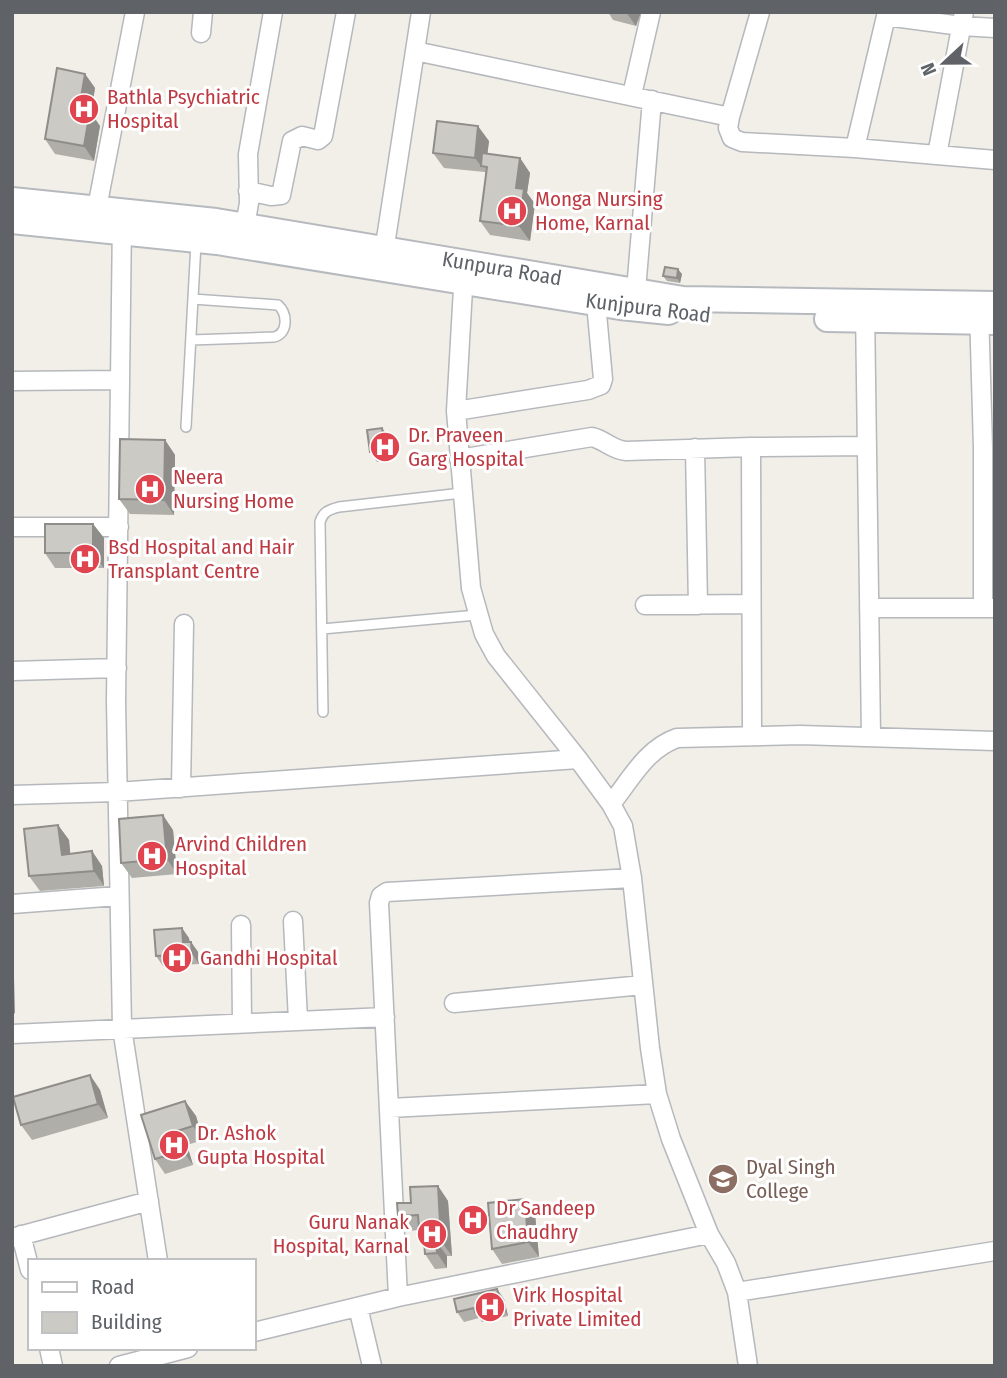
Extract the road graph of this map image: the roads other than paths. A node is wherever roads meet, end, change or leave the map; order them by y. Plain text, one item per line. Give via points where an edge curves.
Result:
1 (135, 12) edge
2 (203, 12) edge
3 (273, 12) edge
4 (346, 12) edge
5 (421, 12) edge
6 (651, 12) edge
7 (760, 12) edge
8 (887, 14) edge
9 (963, 19) edge
10 (995, 28) edge
11 (201, 33) dead end
12 (415, 51) junction
13 (632, 96) junction
14 (652, 100) junction
15 (730, 117) junction
16 (855, 148) junction
17 (937, 155) junction
18 (995, 160) edge
19 (248, 191) junction
20 (12, 200) edge
21 (95, 219) junction
22 (12, 221) edge
23 (122, 222) junction
24 (245, 226) junction
25 (197, 230) junction
26 (383, 259) junction
27 (464, 272) junction
28 (193, 299) junction
29 (635, 300) junction
30 (596, 303) junction
31 (865, 312) junction
32 (987, 313) edge
33 (191, 340) junction
34 (118, 380) junction
35 (12, 381) edge
36 (456, 411) junction
37 (186, 427) dead end
38 (867, 446) junction
39 (751, 447) junction
40 (695, 448) junction
41 (989, 448) edge
42 (459, 458) junction
43 (462, 492) junction
44 (12, 527) edge
45 (118, 527) junction
46 (989, 553) edge
47 (751, 604) junction
48 (698, 605) junction
49 (645, 606) dead end
50 (869, 608) junction
51 (989, 608) edge
52 (477, 615) junction
53 (184, 624) dead end
54 (322, 629) junction
55 (12, 654) edge
56 (117, 668) junction
57 (12, 671) edge
58 (323, 712) dead end
59 (752, 735) junction
60 (871, 736) junction
61 (995, 741) edge
62 (578, 759) junction
63 (181, 788) junction
64 (117, 792) junction
65 (12, 795) edge
66 (611, 804) junction
67 (632, 878) junction
68 (118, 896) junction
69 (12, 904) edge
70 (293, 921) dead end
71 (240, 925) dead end
72 (643, 985) junction
73 (454, 1003) dead end
74 (385, 1017) junction
75 (298, 1020) junction
76 (243, 1022) junction
77 (122, 1028) junction
78 (12, 1034) edge
79 (657, 1094) junction
80 (390, 1108) junction
81 (149, 1201) junction
82 (709, 1234) junction
83 (17, 1237) edge
84 (995, 1251) edge
85 (158, 1259) edge
86 (28, 1265) edge
87 (737, 1292) junction
88 (398, 1297) junction
89 (358, 1307) junction
90 (256, 1332) edge
91 (175, 1350) edge
92 (119, 1366) edge
93 (372, 1366) edge
94 (747, 1366) edge

1 - 21 street
2 - 11 street
3 - 19 street via 248,154
4 - 19 street via 323,136 292,141 281,195
5 - 12 street
6 - 13 street
7 - 15 street
8 - 9 street
8 - 16 street
9 - 10 street
9 - 17 street
12 - 13 street
12 - 26 street
13 - 14 street
14 - 15 street
14 - 29 street
15 - 16 street via 732,138 742,142
16 - 17 street
17 - 18 street
19 - 24 street
20 - 21 street
21 - 22 street, Kunjpura Road
21 - 23 street, Kunjpura Road
23 - 25 street, Kunjpura Road
23 - 34 street
24 - 25 street
24 - 26 street
25 - 26 street, Kunjpura Road
25 - 28 lane
26 - 27 street, Kunjpura Road
27 - 29 street, Kunpura Road
27 - 30 street, Kunjpura Road
27 - 36 street
28 - 33 lane
28 - 33 lane via 278,305 284,313 284,331 274,337
29 - 30 street, Kunjpura Road
29 - 31 street, Kunjpura Road via 716,317
30 - 36 street via 601,385
31 - 32 street, Kunjpura Road
31 - 38 street
32 - 41 street
33 - 37 lane
34 - 35 street
34 - 45 street
36 - 42 street
38 - 39 street
38 - 50 street
39 - 40 street
39 - 47 street
40 - 42 street via 618,450 592,437
40 - 48 street
41 - 46 street
42 - 43 street
43 - 52 street
43 - 54 lane via 339,507 322,515
44 - 45 street
45 - 56 street
46 - 51 street
47 - 48 street
47 - 59 street
48 - 49 street
50 - 51 street
50 - 60 street
52 - 54 lane
52 - 62 street via 496,656
53 - 63 street
54 - 58 lane
55 - 57 street
56 - 57 street
56 - 64 street
59 - 60 street
59 - 66 street via 677,738 662,743
60 - 61 street
62 - 63 street
62 - 66 street
63 - 64 street
64 - 65 street
64 - 68 street
66 - 67 street via 623,826
67 - 72 street
67 - 74 street via 387,892 379,903
68 - 69 street
68 - 77 street
70 - 75 street
71 - 76 street
72 - 73 street
72 - 79 street
74 - 75 street
74 - 80 street
75 - 76 street
76 - 77 street
77 - 78 street
77 - 81 street
79 - 80 street
79 - 82 street
80 - 88 street
81 - 83 street
81 - 85 street
82 - 87 street
82 - 88 street
83 - 86 street
84 - 87 street
87 - 94 street
88 - 89 street
89 - 90 street
89 - 93 street
91 - 92 street

